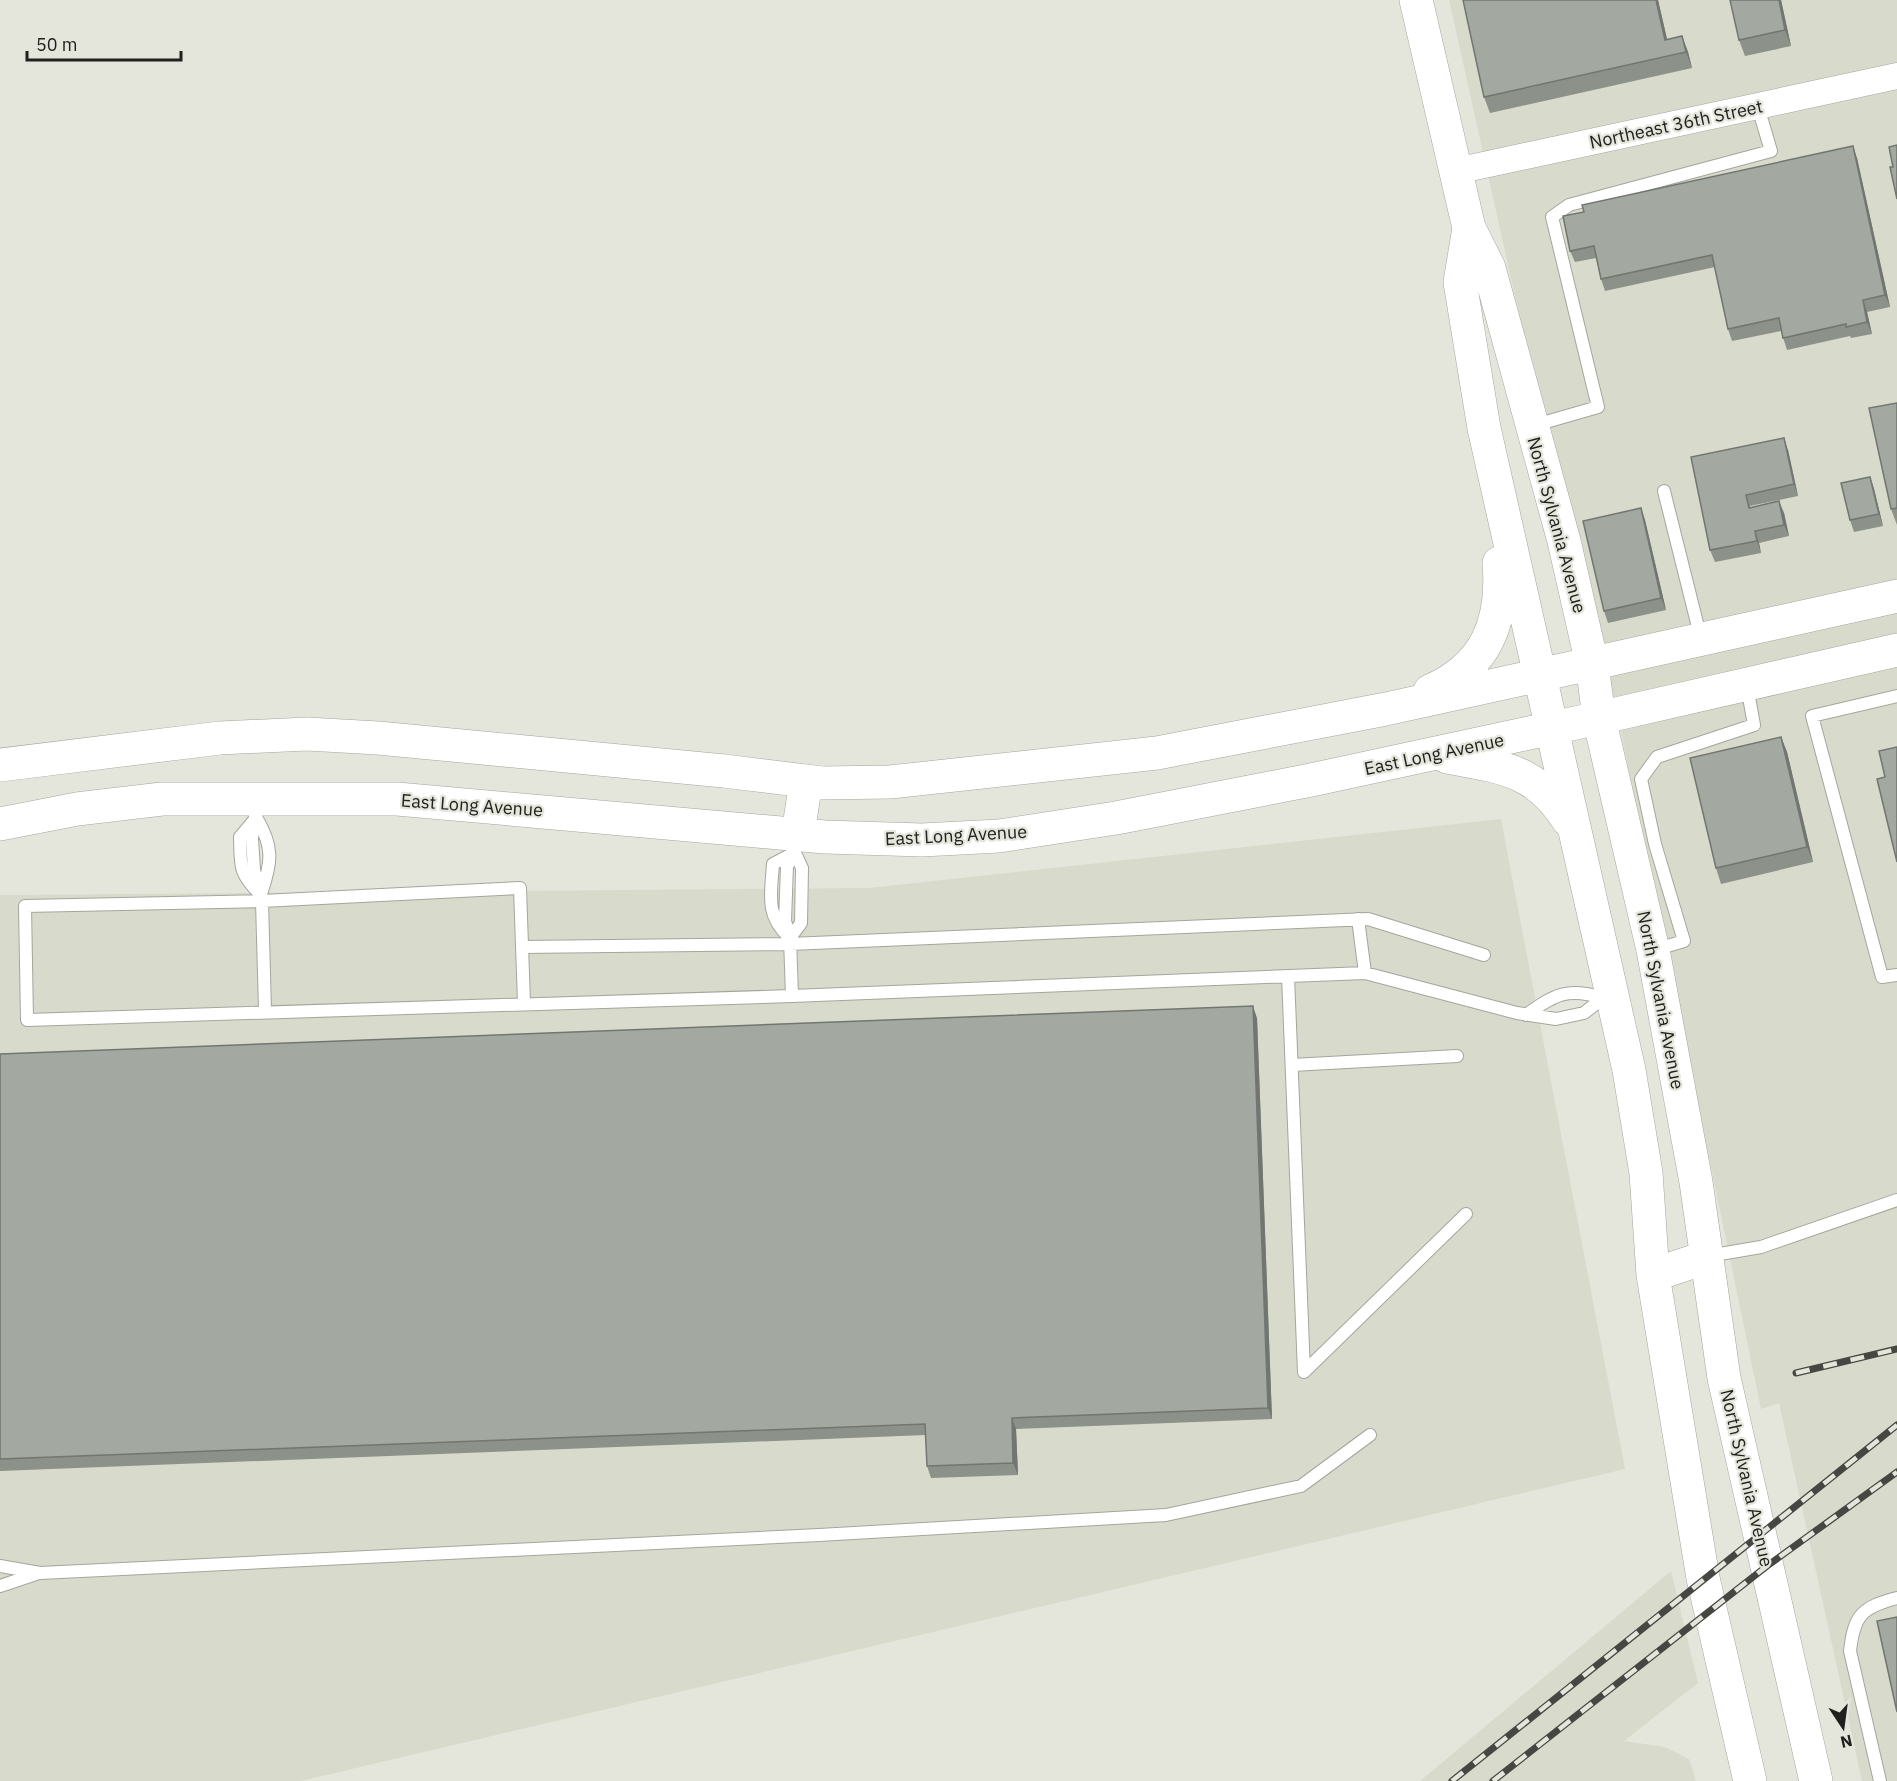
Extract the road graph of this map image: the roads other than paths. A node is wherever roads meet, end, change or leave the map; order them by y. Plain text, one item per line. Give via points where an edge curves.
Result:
1 (1416, 0) edge
2 (1897, 76) edge
3 (1758, 107) junction
4 (1456, 171) junction
5 (1469, 228) junction
6 (1530, 422) junction
7 (1486, 439) junction
8 (1664, 491) dead end
9 (1897, 596) edge
10 (1702, 640) junction
11 (1897, 650) edge
12 (1592, 664) junction
13 (1538, 676) junction
14 (1747, 684) junction
15 (1897, 696) edge
16 (1386, 709) junction
17 (1599, 718) junction
18 (1551, 729) junction
19 (1434, 754) junction
20 (0, 765) edge
21 (806, 781) junction
22 (257, 808) junction
23 (0, 824) edge
24 (1575, 831) junction
25 (796, 843) junction
26 (262, 898) junction
27 (1358, 919) junction
28 (790, 941) junction
29 (522, 947) junction
30 (1653, 950) junction
31 (1484, 955) dead end
32 (1365, 973) junction
33 (1897, 975) edge
34 (1288, 976) junction
35 (792, 996) junction
36 (1608, 997) junction
37 (524, 1003) junction
38 (265, 1010) junction
39 (1526, 1015) junction
40 (1457, 1056) dead end
41 (1292, 1065) junction
42 (1897, 1200) edge
43 (1466, 1214) dead end
44 (1707, 1257) junction
45 (1653, 1275) junction
46 (1370, 1435) dead end
47 (0, 1566) edge
48 (40, 1573) junction
49 (0, 1586) edge
50 (1897, 1598) edge
51 (1750, 1781) edge
52 (1816, 1781) edge
53 (1880, 1781) edge

1 - 4 main road, North Sylvania Avenue
2 - 3 street, Northeast 36th Street
3 - 4 street, Northeast 36th Street
3 - 6 lane via 1771,151 1569,205 1552,217 1598,407
4 - 5 main road, North Sylvania Avenue
5 - 6 main road, North Sylvania Avenue via 1489,268
5 - 7 main road, North Sylvania Avenue via 1460,282
6 - 7 main road
6 - 12 main road, North Sylvania Avenue via 1564,541
7 - 13 main road, North Sylvania Avenue
7 - 16 main road via 1502,594 1496,622 1484,648 1464,670 1440,686
8 - 10 lane
9 - 10 main road
10 - 12 main road
11 - 14 main road, East Long Avenue
12 - 13 main road
12 - 17 main road, North Sylvania Avenue
13 - 16 main road
13 - 18 main road, North Sylvania Avenue
14 - 17 main road, East Long Avenue
14 - 30 lane via 1754,725 1657,757 1641,779 1655,844 1684,941
15 - 33 lane via 1812,716 1882,977
16 - 21 main road via 1157,753 890,782
17 - 18 main road, East Long Avenue
17 - 30 main road, North Sylvania Avenue
18 - 19 main road, East Long Avenue
18 - 24 main road, North Sylvania Avenue
19 - 24 main road via 1524,775 1555,798
19 - 25 main road, East Long Avenue via 1127,816 999,836
20 - 21 main road via 220,738 308,734
21 - 25 main road
22 - 23 main road, East Long Avenue via 162,800 77,809
22 - 25 main road, East Long Avenue via 397,799
22 - 26 lane via 252,838 254,870
24 - 36 main road, North Sylvania Avenue
25 - 28 lane via 787,866 785,921
26 - 29 lane via 520,888
26 - 38 lane
26 - 38 lane via 25,906 27,1020
27 - 28 lane
27 - 31 lane
27 - 32 lane
28 - 29 lane
28 - 35 lane
29 - 37 lane
30 - 44 main road, North Sylvania Avenue
32 - 34 lane
32 - 39 lane
34 - 35 lane
34 - 41 lane
35 - 37 lane
36 - 39 lane via 1584,1013 1556,1019
36 - 39 lane via 1581,990 1550,998
36 - 45 main road, North Sylvania Avenue via 1629,1070 1646,1173
37 - 38 lane
40 - 41 lane
41 - 43 lane via 1304,1372
42 - 44 lane via 1761,1247
44 - 45 main road
44 - 52 main road, North Sylvania Avenue via 1724,1378
45 - 51 main road, North Sylvania Avenue via 1703,1578
46 - 48 lane via 1301,1486 1166,1515
47 - 48 lane
48 - 49 lane
50 - 53 lane via 1875,1603 1861,1613 1850,1651

